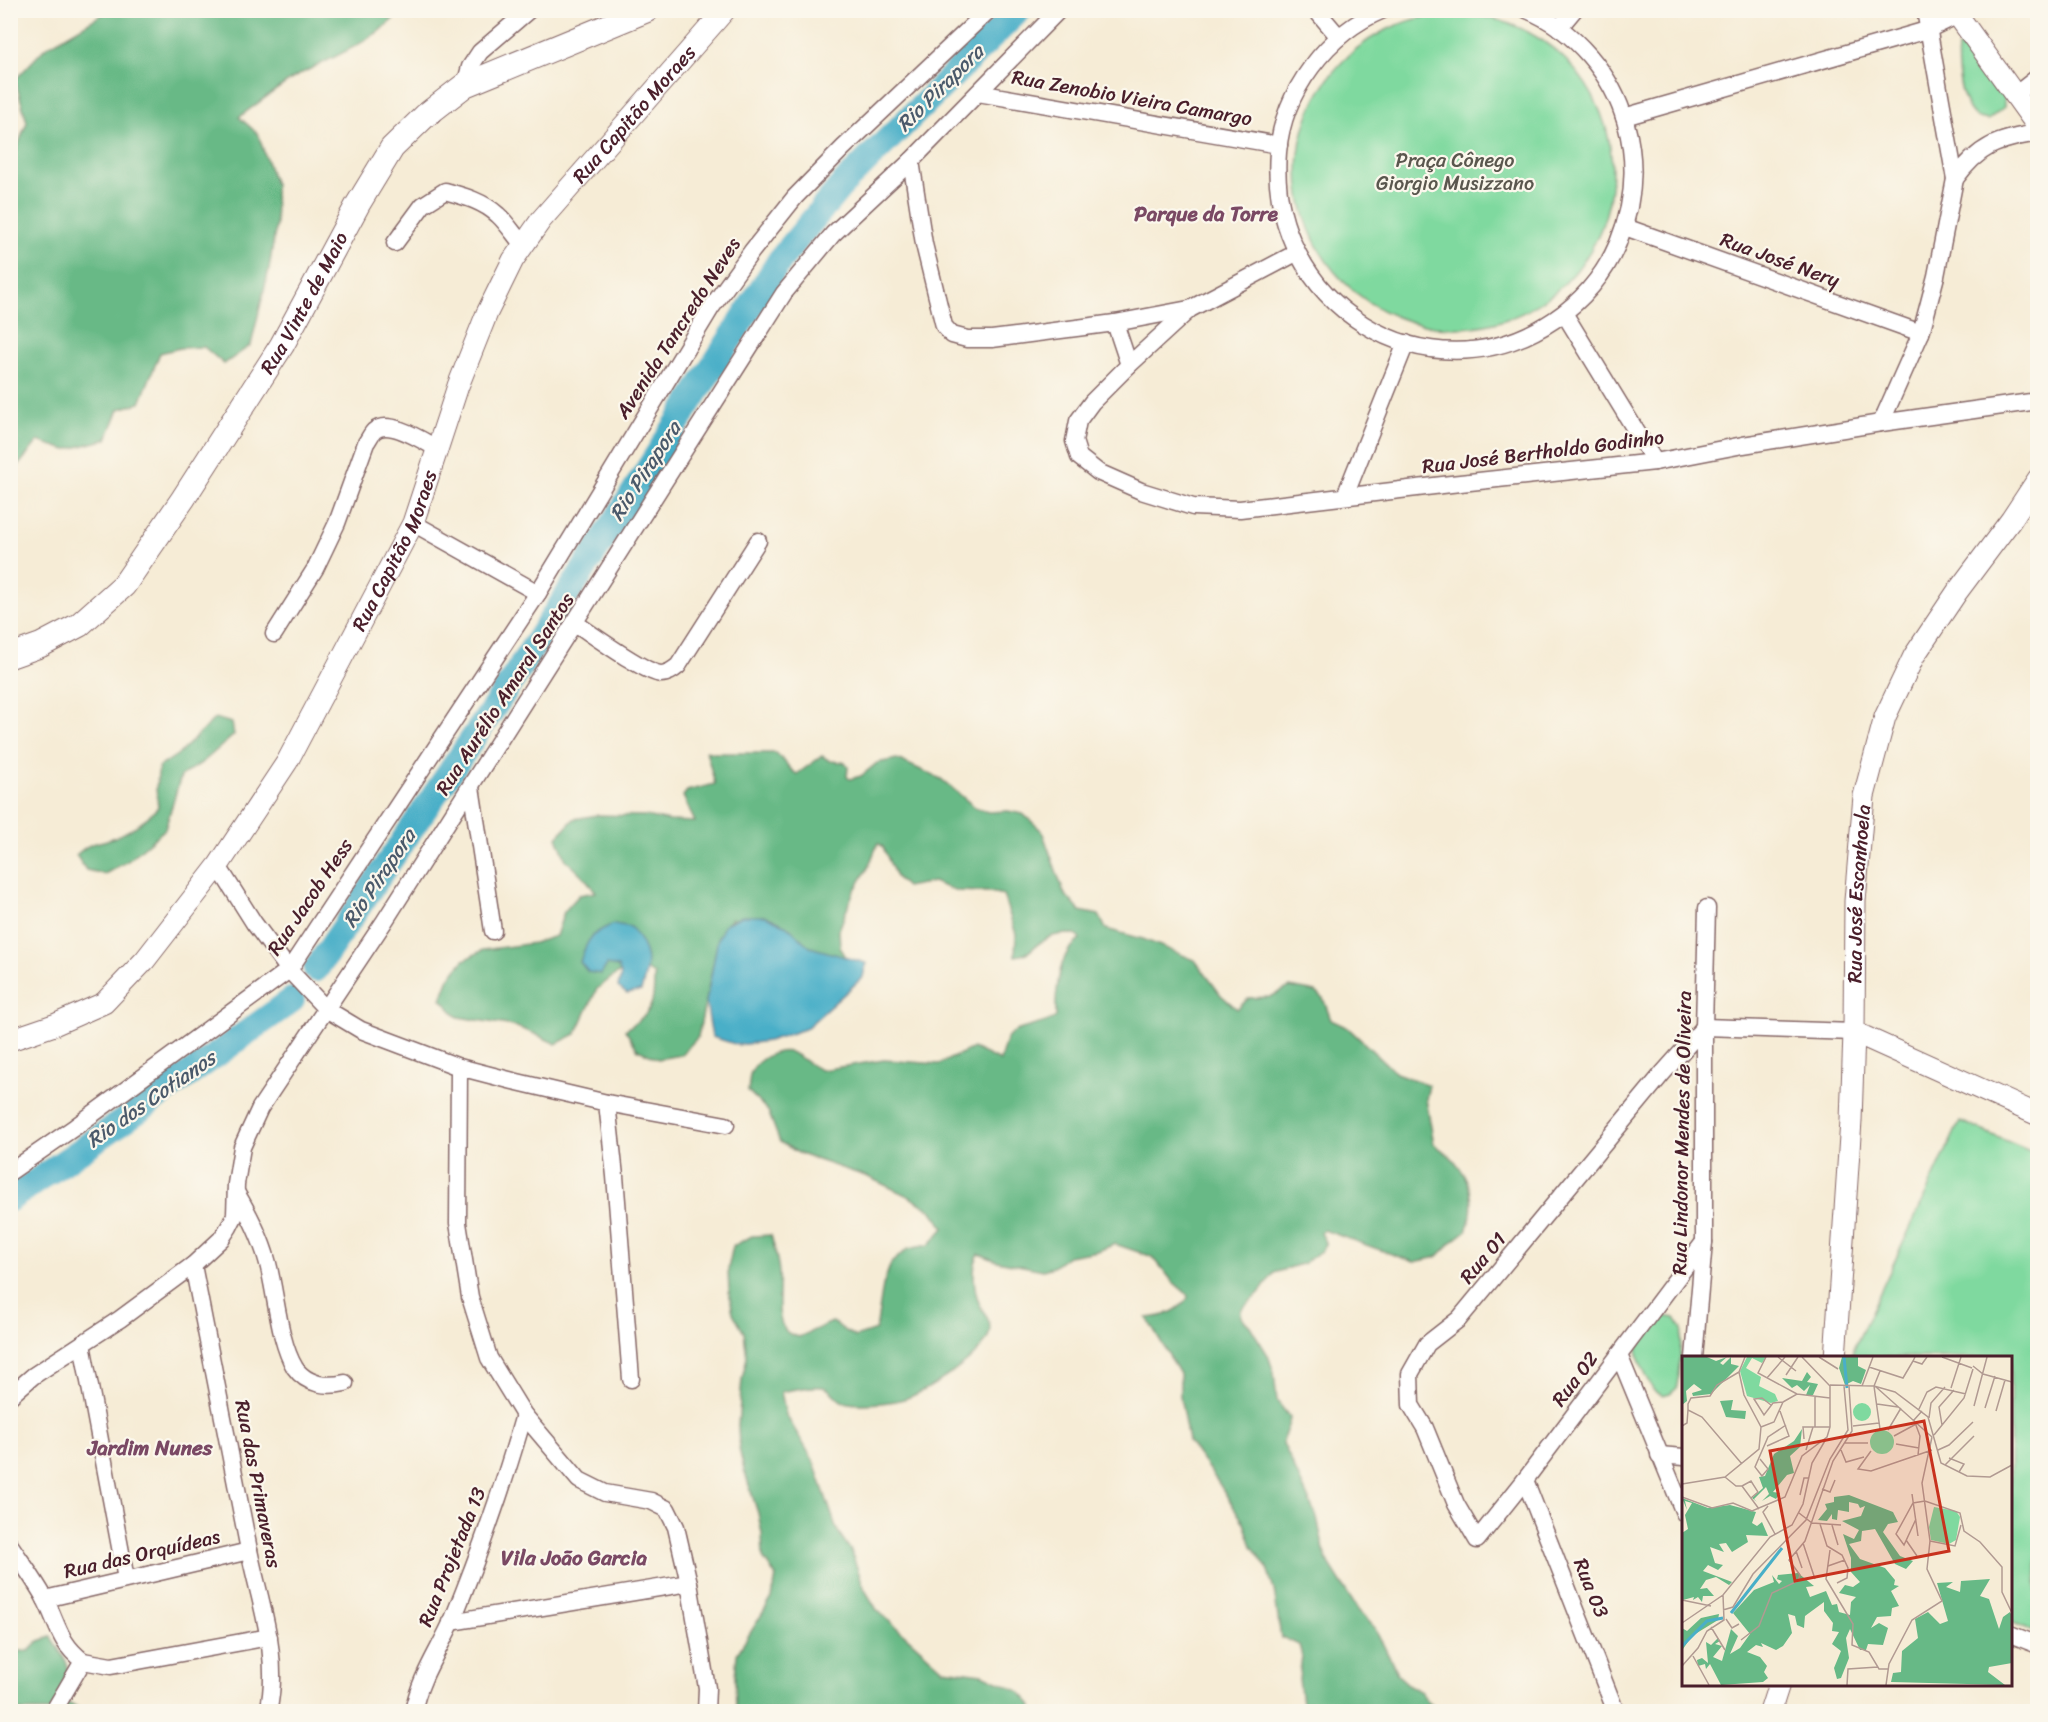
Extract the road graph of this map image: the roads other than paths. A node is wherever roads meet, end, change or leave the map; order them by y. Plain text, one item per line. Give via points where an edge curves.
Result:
1 (529, 10) edge
2 (646, 10) edge
3 (725, 10) edge
4 (989, 10) edge
5 (1059, 10) edge
6 (1316, 10) edge
7 (1383, 10) edge
8 (1527, 10) edge
9 (1574, 10) edge
10 (1925, 10) edge
11 (1956, 13) edge
12 (1559, 28) junction
13 (1927, 30) junction
14 (1340, 37) junction
15 (2037, 77) edge
16 (465, 85) junction
17 (978, 93) junction
18 (2014, 96) junction
19 (1624, 117) junction
20 (2037, 127) edge
21 (2037, 133) edge
22 (1279, 145) junction
23 (911, 161) junction
24 (1955, 179) junction
25 (1625, 227) junction
26 (394, 243) dead end
27 (523, 245) junction
28 (1296, 253) junction
29 (1190, 309) junction
30 (1564, 313) junction
31 (1115, 323) junction
32 (1921, 333) junction
33 (1406, 343) junction
34 (1129, 365) junction
35 (2037, 400) edge
36 (1881, 423) junction
37 (438, 449) junction
38 (1655, 462) junction
39 (2037, 478) edge
40 (1345, 496) junction
41 (413, 523) junction
42 (758, 541) dead end
43 (538, 593) junction
44 (575, 623) junction
45 (274, 634) dead end
46 (10, 656) edge
47 (471, 787) junction
48 (219, 866) junction
49 (1707, 908) dead end
50 (493, 931) dead end
51 (289, 970) junction
52 (326, 1009) junction
53 (1704, 1027) junction
54 (1854, 1032) junction
55 (10, 1040) edge
56 (459, 1067) junction
57 (607, 1103) junction
58 (2037, 1115) edge
59 (726, 1125) dead end
60 (10, 1172) edge
61 (236, 1192) junction
62 (1704, 1242) junction
63 (193, 1265) junction
64 (81, 1344) junction
65 (1619, 1355) junction
66 (1694, 1356) edge
67 (1835, 1356) edge
68 (631, 1379) dead end
69 (345, 1383) dead end
70 (10, 1396) edge
71 (524, 1415) junction
72 (1659, 1455) junction
73 (1682, 1457) edge
74 (1525, 1480) junction
75 (1682, 1511) edge
76 (1476, 1540) joint
77 (10, 1545) edge
78 (249, 1551) junction
79 (126, 1579) junction
80 (689, 1583) junction
81 (45, 1599) junction
82 (451, 1622) junction
83 (2012, 1635) edge
84 (269, 1637) junction
85 (2037, 1645) edge
86 (83, 1661) junction
87 (1778, 1686) edge
88 (53, 1712) edge
89 (268, 1712) edge
90 (413, 1712) edge
91 (706, 1712) edge
92 (1616, 1712) edge
93 (1770, 1712) edge

1 - 16 street via 480,52
2 - 16 main road, Rua Vinte de Maio
3 - 27 street, Rua Capitão Moraes
4 - 43 street, Avenida Tancredo Neves via 843,148 795,197 752,251 711,308
5 - 17 street, Rua Aurélio Amaral Santos
6 - 14 street
7 - 14 street
8 - 12 street
9 - 12 street
10 - 13 street
11 - 13 street
11 - 18 street
12 - 19 street via 1599,67
13 - 19 street
13 - 24 street
14 - 22 street via 1309,70 1295,94
15 - 18 street
16 - 46 main road, Rua Vinte de Maio via 392,148 282,345 124,585 79,625
17 - 22 street, Rua Zenobio Vieira Camargo
17 - 23 street, Rua Aurélio Amaral Santos
18 - 20 street
19 - 25 street via 1630,138 1633,183
21 - 24 street via 1984,148
22 - 28 street via 1279,200
23 - 31 street via 924,244 944,326 952,335 992,339
23 - 44 street, Rua Aurélio Amaral Santos via 833,234 784,293
24 - 32 street
25 - 30 street via 1601,275
25 - 32 street, Rua José Nery
26 - 27 street via 423,205 445,191 485,205
27 - 37 street, Rua Capitão Moraes via 487,313
28 - 29 street
28 - 33 street via 1333,302 1383,335
29 - 31 street
29 - 34 street
30 - 33 street via 1523,337 1489,346 1453,350
30 - 38 street
31 - 34 street
32 - 36 street
33 - 40 street
34 - 40 street, Rua José Bertholdo Godinho via 1078,422 1074,441 1079,457 1098,472 1193,507 1240,509
35 - 36 street, Rua José Bertholdo Godinho
36 - 38 street, Rua José Bertholdo Godinho
37 - 41 street, Rua Capitão Moraes
37 - 45 street via 394,428 383,426 374,431 315,569
38 - 40 street, Rua José Bertholdo Godinho
39 - 54 street, Rua José Escanhoela via 1914,656 1885,717 1864,796 1854,901
41 - 43 street
41 - 48 street, Rua Capitão Moraes via 287,762
42 - 44 street via 671,672 662,674 646,669
43 - 51 street, Rua Jacob Hess
44 - 47 street, Rua Aurélio Amaral Santos
47 - 50 street
47 - 52 street, Rua Aurélio Amaral Santos
48 - 51 street
48 - 55 street, Rua Capitão Moraes via 145,960 104,1003
49 - 53 street, Rua Lindonor Mendes de Oliveira
51 - 52 street
51 - 60 street, Rua Jacob Hess
52 - 56 street via 361,1030
52 - 61 street, Rua Aurélio Amaral Santos via 260,1108 242,1147
53 - 54 street
53 - 62 street, Rua Lindonor Mendes de Oliveira
53 - 76 street, Rua 01 via 1459,1319 1427,1344 1410,1374 1411,1405
54 - 58 street
54 - 67 street, Rua José Escanhoela
56 - 57 street
56 - 71 street via 458,1224 470,1297 489,1358
57 - 59 street
57 - 68 street
61 - 63 street, Rua Aurélio Amaral Santos via 230,1227
61 - 69 street via 260,1236 286,1346 296,1368 310,1382 329,1387
62 - 65 street, Rua 02
62 - 66 street, Rua Lindonor Mendes de Oliveira
63 - 64 street, Rua Aurélio Amaral Santos
63 - 78 street, Rua das Primaveras
64 - 70 street, Rua Aurélio Amaral Santos
64 - 79 street
65 - 72 street
65 - 74 street, Rua 02
71 - 80 street via 579,1480 604,1494 651,1501 667,1509 676,1527
71 - 82 street, Rua Projetada 13 via 507,1476
72 - 73 street
72 - 75 street
74 - 76 street, Rua 02
74 - 92 street, Rua 03
77 - 81 street
78 - 79 street, Rua das Orquídeas
78 - 84 street, Rua das Primaveras
79 - 81 street, Rua das Orquídeas
80 - 82 street
80 - 91 street via 707,1688
81 - 86 street via 69,1651
82 - 90 street, Rua Projetada 13 via 429,1664
83 - 85 street
84 - 86 street via 111,1666
84 - 89 street, Rua das Primaveras via 273,1691
86 - 88 street
87 - 93 street

